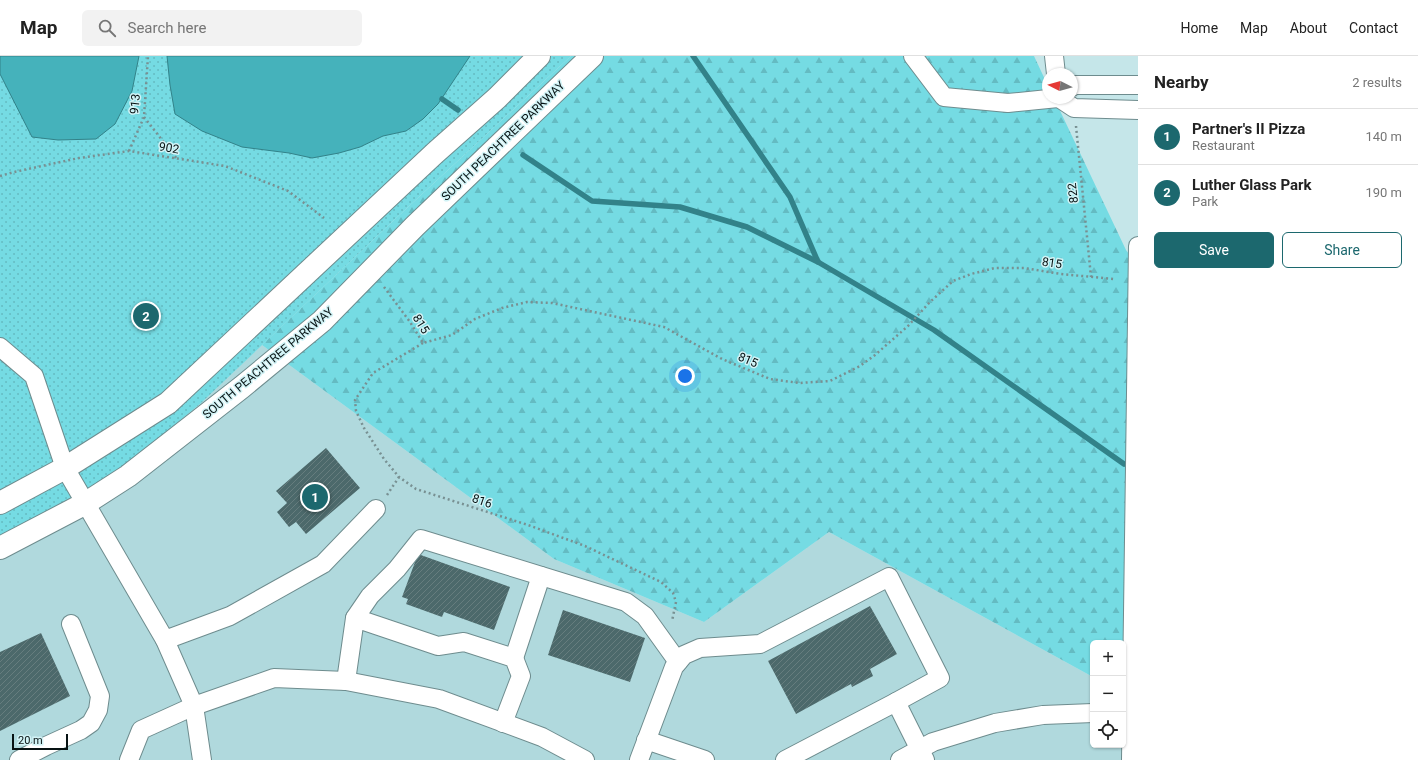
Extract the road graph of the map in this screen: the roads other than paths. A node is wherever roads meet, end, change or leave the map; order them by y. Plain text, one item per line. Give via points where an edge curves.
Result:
1 (538, 56) edge
2 (592, 56) edge
3 (913, 56) edge
4 (1054, 56) edge
5 (1055, 68) edge
6 (1078, 85) edge
7 (1138, 85) edge
8 (1042, 100) edge
9 (1068, 104) edge
10 (1138, 110) edge
11 (1138, 246) edge
12 (0, 347) edge
13 (65, 468) junction
14 (0, 503) edge
15 (86, 503) junction
16 (376, 509) dead end
17 (0, 548) edge
18 (541, 576) junction
19 (355, 618) junction
20 (71, 624) dead end
21 (165, 640) junction
22 (514, 658) junction
23 (678, 662) junction
24 (346, 680) junction
25 (896, 702) junction
26 (194, 706) junction
27 (1127, 711) edge
28 (1090, 713) edge
29 (503, 723) junction
30 (646, 740) junction
31 (42, 755) edge
32 (922, 755) edge
33 (19, 760) edge
34 (129, 760) edge
35 (202, 760) edge
36 (585, 760) edge
37 (639, 760) edge
38 (705, 760) edge
39 (785, 760) edge
40 (900, 760) edge
41 (1131, 760) edge

1 - 13 main road via 497,98 168,403
2 - 15 main road, SOUTH PEACHTREE PARKWAY via 415,226 322,321 134,471
3 - 8 street via 944,97 1008,103
4 - 5 street
6 - 7 street
9 - 10 street via 1074,108
11 - 27 street
12 - 13 street via 34,376
13 - 14 main road
13 - 15 street
15 - 17 main road, SOUTH PEACHTREE PARKWAY
15 - 21 street
16 - 21 street via 324,564 230,616
18 - 19 street via 421,539 397,569 370,596
18 - 22 street
18 - 23 street via 626,602 645,616
19 - 22 street via 438,646 464,642
19 - 24 street
20 - 31 street via 100,696 98,710 91,723
21 - 26 street
22 - 29 street via 521,676
23 - 25 street via 684,655 700,648 760,644 890,577 940,678
23 - 30 street
24 - 26 street via 274,678
24 - 29 street via 440,699
25 - 32 street
25 - 39 street
26 - 34 street via 141,730
26 - 35 street
27 - 41 street
28 - 32 street via 1044,715 995,723 933,742
29 - 36 street via 542,737
30 - 37 street
30 - 38 street
31 - 33 street
32 - 40 street

